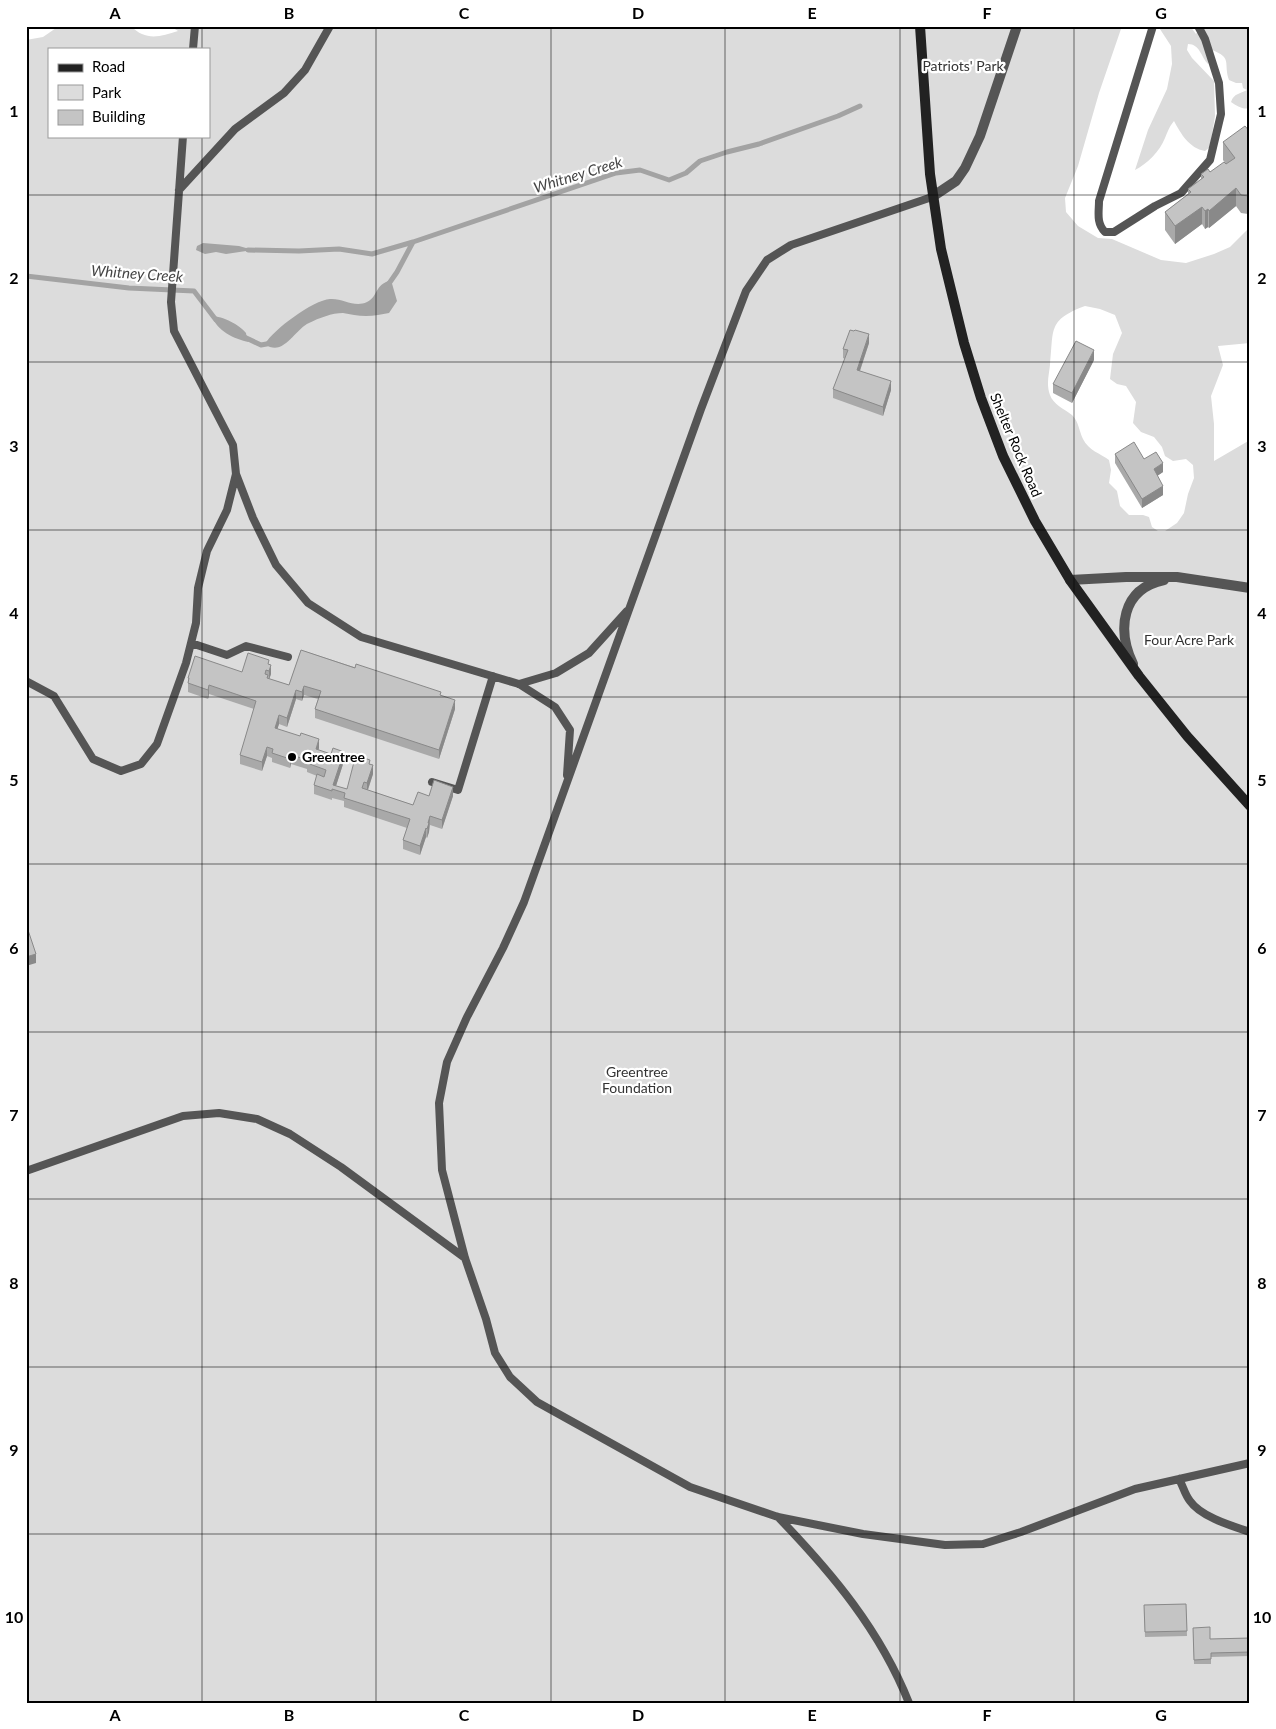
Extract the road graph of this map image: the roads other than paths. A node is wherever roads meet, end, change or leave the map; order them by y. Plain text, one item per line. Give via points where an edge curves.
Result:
1 (195, 26) edge
2 (330, 26) edge
3 (920, 26) edge
4 (1017, 26) edge
5 (1154, 26) edge
6 (1198, 26) edge
7 (193, 48) edge
8 (183, 138) edge
9 (179, 190) junction
10 (932, 197) junction
11 (236, 474) junction
12 (1177, 577) junction
13 (1070, 580) junction
14 (1250, 588) edge
15 (630, 608) junction
16 (191, 643) junction
17 (288, 657) dead end
18 (493, 676) junction
19 (1139, 676) junction
20 (26, 681) edge
21 (519, 684) junction
22 (432, 782) edge
23 (566, 786) junction
24 (1250, 806) edge
25 (26, 1171) edge
26 (465, 1258) junction
27 (1250, 1463) edge
28 (1179, 1479) junction
29 (778, 1517) junction
30 (1250, 1532) edge
31 (909, 1703) edge

1 - 7 lane
2 - 9 lane via 305,70 284,93 235,129
3 - 10 main road, Shelter Rock Road
4 - 10 street via 980,136 965,168 956,181
5 - 6 lane via 1099,201 1098,220 1105,232 1114,232 1181,193 1210,160 1222,114 1219,83
8 - 9 lane
9 - 11 lane via 171,302 174,331 233,445
10 - 13 main road, Shelter Rock Road via 964,343 980,398 1034,521
10 - 15 lane via 791,245 767,260 746,291
11 - 16 lane via 227,510 207,551 198,588
11 - 18 lane via 276,565 308,603 360,637
12 - 13 street
12 - 14 street
12 - 19 street via 1142,588 1131,600 1126,613 1125,642
13 - 19 main road, Shelter Rock Road
15 - 21 lane via 589,653 556,673
15 - 23 lane
16 - 17 lane via 227,655 246,646
16 - 20 lane via 157,744 141,764 121,771 94,759 54,696
18 - 21 lane
18 - 22 lane via 458,790
19 - 24 main road, Shelter Rock Road
21 - 23 lane via 555,707 570,730
23 - 26 lane via 524,902 447,1062 439,1103 442,1170
25 - 26 lane via 183,1116 219,1113 257,1120 290,1134 341,1167
26 - 29 lane via 495,1353 510,1378 538,1402 690,1487
27 - 28 lane
28 - 29 lane via 1135,1489 984,1544 945,1545 862,1534
28 - 30 lane via 1190,1502 1199,1510 1220,1522
29 - 31 lane via 848,1596 898,1674

